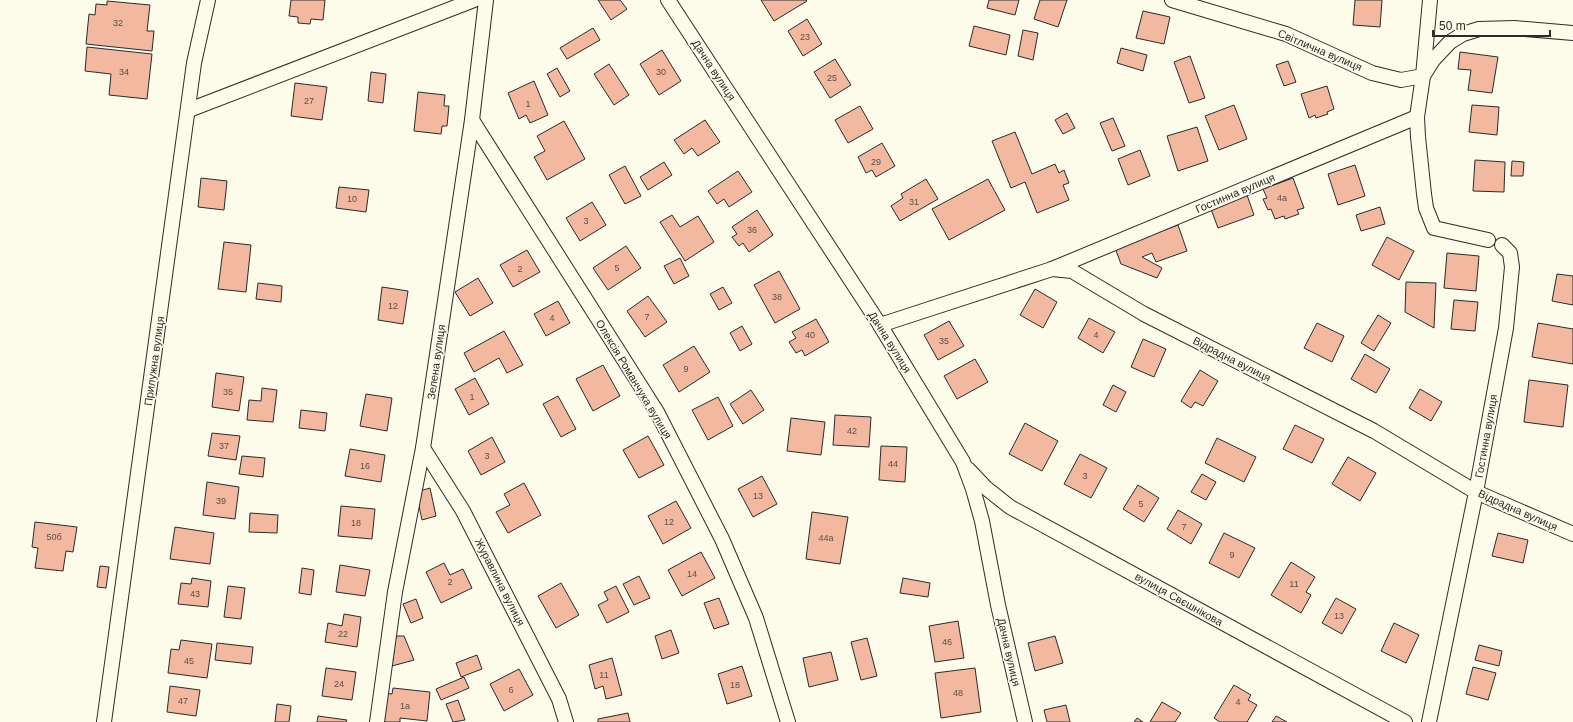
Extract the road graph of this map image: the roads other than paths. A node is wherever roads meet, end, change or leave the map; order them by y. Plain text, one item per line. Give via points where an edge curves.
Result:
1 (208, 0) edge
2 (474, 0) edge
3 (486, 0) edge
4 (668, 0) edge
5 (1172, 0) edge
6 (1430, 0) edge
7 (1573, 33) edge
8 (1423, 76) junction
9 (189, 110) junction
10 (1417, 117) junction
11 (472, 120) junction
12 (1488, 240) dead end
13 (1502, 245) dead end
14 (1052, 269) junction
15 (880, 325) junction
16 (423, 448) junction
17 (962, 462) junction
18 (1476, 492) junction
19 (1573, 534) edge
20 (104, 722) edge
21 (376, 722) edge
22 (566, 722) edge
23 (788, 722) edge
24 (1024, 722) edge
25 (1405, 722) edge
26 (1429, 722) edge

1 - 9 street, Прилужна вулиця via 194,63
2 - 9 street
3 - 11 street, Зелена вулиця
4 - 15 street, Дачна вулиця
5 - 8 street, Світлична вулиця via 1286,34 1372,73 1401,80
6 - 8 street
7 - 8 street via 1514,28 1479,29 1450,42 1433,60
8 - 10 street
9 - 20 street, Прилужна вулиця
10 - 12 street via 1426,208 1434,228
10 - 14 street, Гостинна вулиця
11 - 16 street, Зелена вулиця
11 - 23 street, Олексія Романчука вулиця via 660,419 722,538 756,618
13 - 18 street, Гостинна вулиця via 1510,253 1512,278 1506,328
14 - 15 street, Відрадна вулиця
14 - 18 street, Відрадна вулиця via 1072,272 1144,314 1374,431
15 - 17 street, Дачна вулиця
16 - 21 street, Зелена вулиця via 395,592
16 - 22 street, Журавлина вулиця via 463,511 559,699
17 - 24 street, Дачна вулиця via 974,490 982,521
17 - 25 street, вулиця Свєшнікова via 986,488 1010,507
18 - 19 street, Відрадна вулиця
18 - 26 street, Гостинна вулиця

